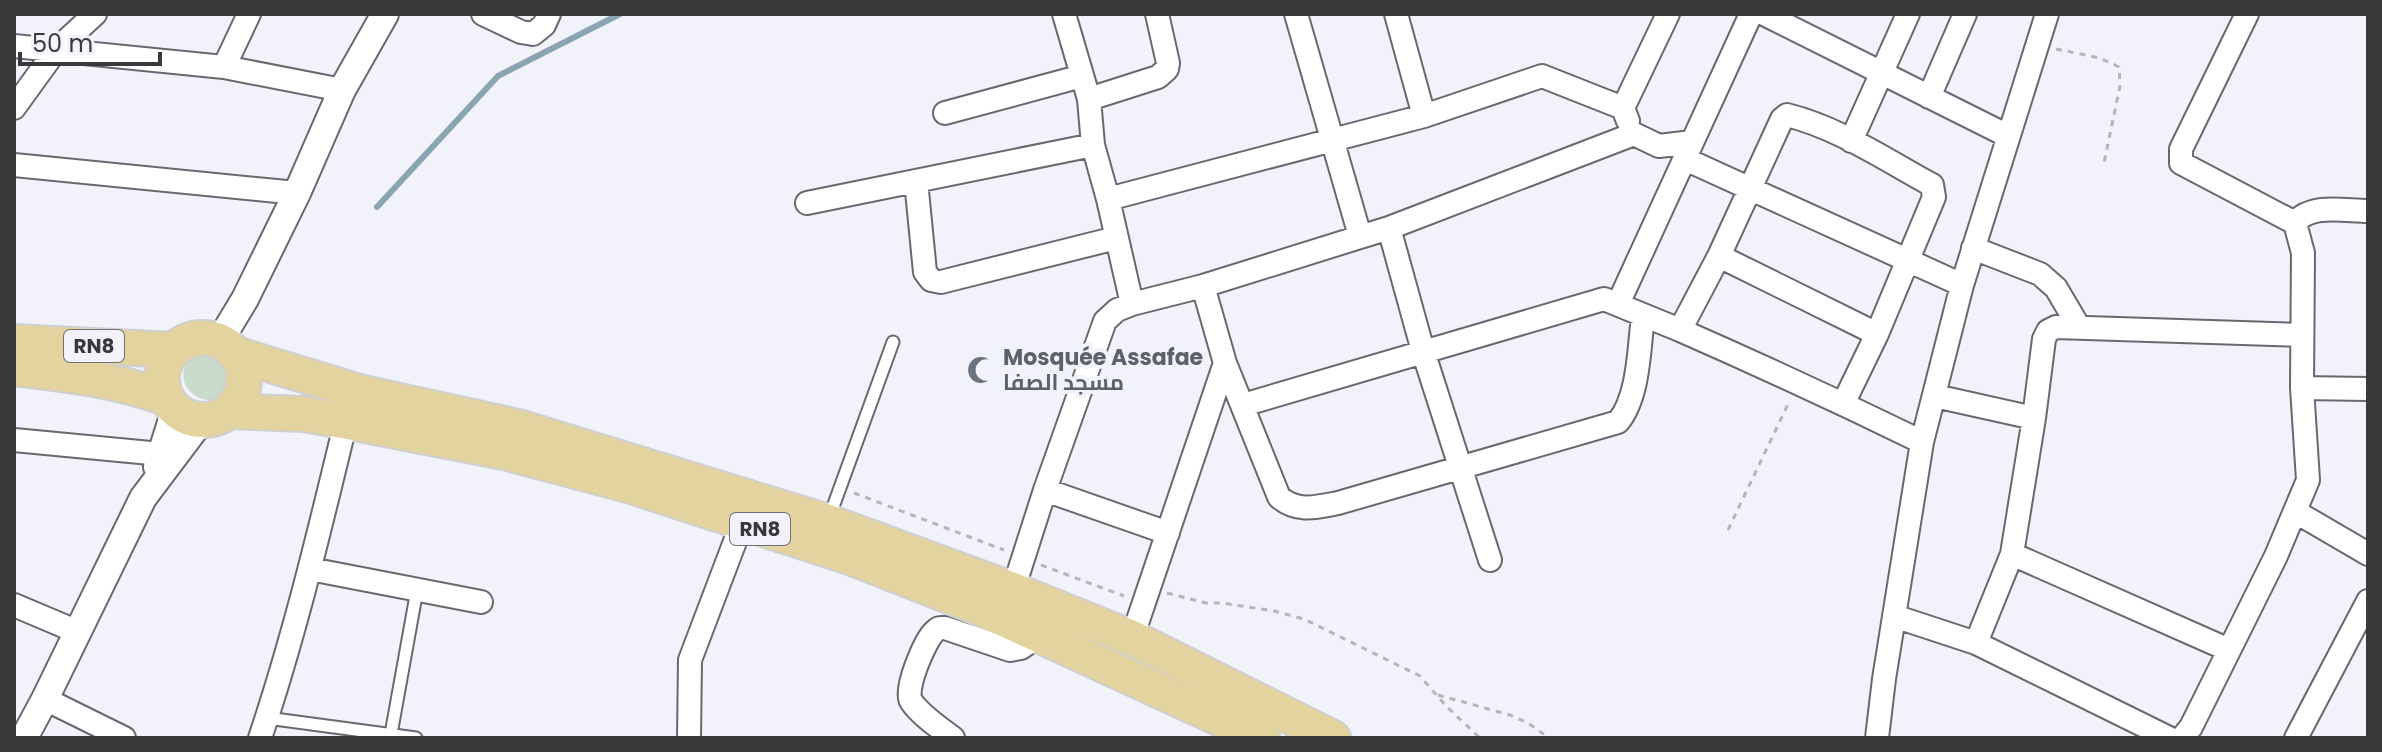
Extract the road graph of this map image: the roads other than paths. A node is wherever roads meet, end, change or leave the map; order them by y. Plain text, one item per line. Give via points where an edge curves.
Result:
1 (95, 14) edge
2 (385, 14) edge
3 (483, 14) edge
4 (549, 14) edge
5 (1064, 14) edge
6 (1157, 14) edge
7 (1296, 14) edge
8 (1396, 14) edge
9 (1668, 14) edge
10 (1751, 14) edge
11 (1764, 14) edge
12 (1908, 14) edge
13 (1965, 14) edge
14 (2047, 14) edge
15 (2247, 14) edge
16 (246, 15) edge
17 (14, 46) edge
18 (56, 50) junction
19 (224, 67) junction
20 (1882, 73) junction
21 (1082, 76) junction
22 (342, 90) junction
23 (1929, 97) junction
24 (1089, 99) junction
25 (14, 108) edge
26 (1623, 108) junction
27 (945, 113) dead end
28 (1424, 116) junction
29 (1634, 134) junction
30 (2008, 136) junction
31 (1332, 141) junction
32 (1851, 141) junction
33 (1093, 145) junction
34 (1689, 151) junction
35 (14, 165) edge
36 (916, 181) junction
37 (1749, 188) junction
38 (297, 193) junction
39 (1108, 199) junction
40 (807, 203) dead end
41 (2368, 211) edge
42 (2295, 223) junction
43 (1389, 228) junction
44 (1360, 236) junction
45 (1116, 238) junction
46 (1973, 248) junction
47 (1719, 256) junction
48 (1909, 261) junction
49 (1962, 285) junction
50 (1203, 286) junction
51 (1132, 304) junction
52 (1618, 304) junction
53 (1643, 316) junction
54 (2079, 327) junction
55 (1680, 330) junction
56 (1877, 334) junction
57 (2302, 335) junction
58 (14, 342) edge
59 (893, 342) dead end
60 (227, 348) junction
61 (175, 350) junction
62 (1423, 351) junction
63 (1225, 363) junction
64 (14, 368) edge
65 (2302, 388) junction
66 (2368, 389) edge
67 (1935, 396) junction
68 (1843, 404) junction
69 (1243, 405) junction
70 (193, 410) junction
71 (2034, 418) junction
72 (346, 421) junction
73 (14, 440) edge
74 (1922, 442) junction
75 (161, 454) junction
76 (1461, 468) junction
77 (151, 486) junction
78 (1045, 490) junction
79 (2296, 512) junction
80 (828, 522) junction
81 (742, 523) junction
82 (1168, 533) junction
83 (2012, 554) junction
84 (2368, 554) edge
85 (1490, 560) dead end
86 (310, 569) junction
87 (417, 590) junction
88 (1013, 590) junction
89 (2368, 601) edge
90 (481, 602) dead end
91 (14, 605) edge
92 (1894, 616) junction
93 (78, 632) junction
94 (1040, 635) junction
95 (1132, 638) junction
96 (1976, 643) junction
97 (2229, 650) junction
98 (45, 699) junction
99 (263, 728) edge
100 (2126, 729) edge
101 (391, 734) junction
102 (24, 738) edge
103 (124, 738) edge
104 (416, 738) edge
105 (689, 738) edge
106 (953, 738) edge
107 (1262, 738) edge
108 (1333, 738) edge
109 (1877, 738) edge
110 (2169, 738) edge
111 (2182, 738) edge
112 (2296, 738) edge

1 - 18 street
2 - 22 street
3 - 4 street via 533,34
5 - 21 street
6 - 24 street via 1167,69 1158,77
7 - 31 street
8 - 28 street
9 - 26 street
10 - 34 street
11 - 20 street
12 - 20 street
13 - 23 street
14 - 30 street
15 - 42 street via 2181,149 2181,163
16 - 19 street
17 - 18 street
18 - 19 street
18 - 25 street
19 - 22 street
20 - 23 street
20 - 32 street
21 - 24 street
21 - 27 street
22 - 38 street
23 - 30 street
24 - 33 street
26 - 28 street via 1542,76
26 - 29 street
28 - 31 street
29 - 34 street via 1659,146
29 - 43 street
30 - 46 street
31 - 39 street
31 - 44 street
32 - 37 street via 1787,115
32 - 48 street via 1932,185 1934,197
33 - 36 street
33 - 39 street
34 - 37 street
34 - 52 street
35 - 38 street
36 - 40 street
36 - 45 street via 925,272 931,280 941,282
37 - 47 street
37 - 48 street
38 - 60 street
39 - 45 street
41 - 42 street via 2313,210
42 - 57 street via 2303,253
43 - 44 street
43 - 62 street
44 - 50 street
45 - 51 street
46 - 49 street
46 - 54 street via 2040,274 2056,288
47 - 55 street
47 - 56 street
48 - 49 street
48 - 56 street
49 - 67 street
50 - 51 street
50 - 63 street
51 - 78 street via 1105,321
52 - 53 street
52 - 62 street via 1604,299
53 - 55 street
53 - 76 street via 1633,393 1618,422
54 - 57 street
54 - 71 street via 2056,327 2044,339
55 - 68 street
56 - 68 street
57 - 65 street
58 - 61 main road, RN8
59 - 80 lane
60 - 61 main road, RN8 via 196,339
60 - 70 main road via 242,365 238,401
60 - 80 main road, RN8 via 359,392 518,427
61 - 70 main road via 167,360 162,385
62 - 69 street
62 - 76 street
63 - 69 street
63 - 82 street
64 - 70 main road, RN8 via 132,385
65 - 66 street
65 - 79 street via 2308,480
67 - 71 street
67 - 74 street
68 - 74 street
69 - 76 street via 1279,497 1296,507 1338,503
70 - 72 main road, RN8
70 - 75 street
70 - 77 street
71 - 83 street
72 - 81 main road, RN8 via 504,452
72 - 86 street
73 - 75 street
74 - 92 street
75 - 77 street
76 - 85 street
77 - 93 street
78 - 82 street
78 - 88 street
79 - 84 street
79 - 97 street
80 - 88 main road, RN8
81 - 94 main road, RN8 via 850,557
81 - 105 street via 690,660
82 - 95 street
83 - 96 street
83 - 97 street
86 - 87 street
86 - 99 street
87 - 90 street
87 - 101 lane
88 - 95 main road, RN8
89 - 112 street
91 - 93 street
92 - 96 street
92 - 109 street
93 - 98 street
94 - 106 street via 1010,650 945,628 932,633 908,693
94 - 107 main road, RN8
95 - 108 main road, RN8
96 - 100 street
97 - 111 street
98 - 102 street
98 - 103 street
99 - 101 lane
100 - 110 street
101 - 104 lane

